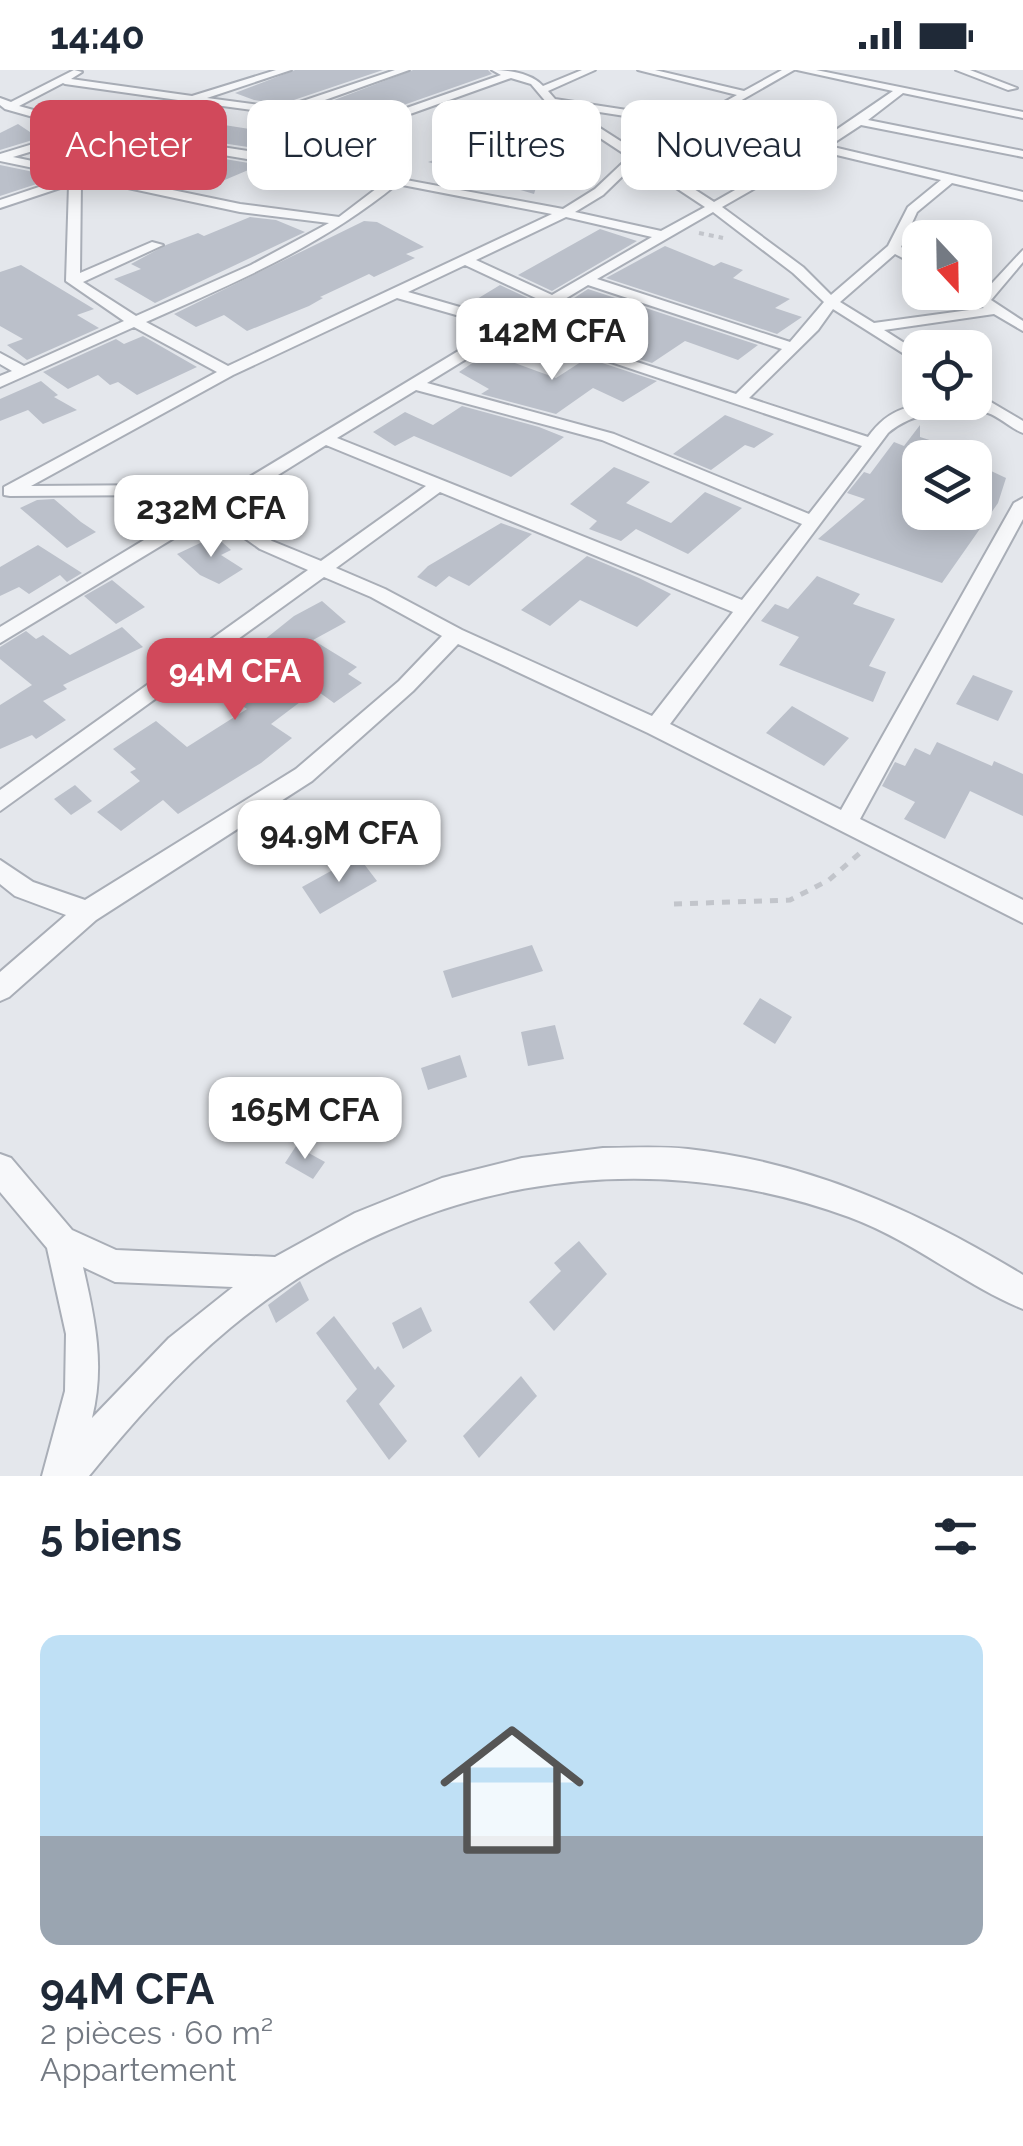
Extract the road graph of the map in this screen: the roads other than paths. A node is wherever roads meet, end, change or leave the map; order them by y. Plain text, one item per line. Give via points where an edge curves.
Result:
1 (80, 70) edge
2 (286, 70) edge
3 (404, 70) edge
4 (497, 70) edge
5 (590, 70) edge
6 (642, 70) edge
7 (789, 70) edge
8 (805, 70) edge
9 (960, 70) edge
10 (512, 74) junction
11 (65, 81) junction
12 (1018, 85) edge
13 (900, 90) junction
14 (745, 94) junction
15 (547, 96) junction
16 (191, 99) junction
17 (188, 100) edge
18 (315, 100) edge
19 (735, 100) edge
20 (247, 106) edge
21 (978, 106) junction
22 (7, 109) edge
23 (412, 109) edge
24 (621, 109) edge
25 (1023, 115) edge
26 (857, 121) junction
27 (837, 135) edge
28 (621, 144) edge
29 (30, 149) edge
30 (837, 150) edge
31 (1023, 154) edge
32 (0, 158) edge
33 (30, 165) edge
34 (621, 171) edge
35 (952, 178) junction
36 (412, 185) edge
37 (41, 190) edge
38 (79, 190) edge
39 (147, 190) edge
40 (382, 190) edge
41 (689, 190) edge
42 (744, 190) edge
43 (1023, 196) edge
44 (0, 204) edge
45 (714, 207) junction
46 (567, 212) junction
47 (342, 221) junction
48 (666, 232) junction
49 (157, 244) dead end
50 (894, 248) junction
51 (902, 253) edge
52 (1023, 254) edge
53 (465, 260) junction
54 (586, 280) junction
55 (73, 281) junction
56 (399, 294) junction
57 (992, 300) edge
58 (553, 301) junction
59 (831, 302) junction
60 (992, 307) edge
61 (964, 310) edge
62 (133, 321) junction
63 (514, 326) junction
64 (1023, 327) edge
65 (872, 328) junction
66 (792, 347) junction
67 (902, 348) edge
68 (0, 358) edge
69 (23, 372) junction
70 (228, 372) junction
71 (0, 382) edge
72 (412, 384) junction
73 (739, 399) junction
74 (993, 409) joint
75 (1023, 428) edge
76 (327, 440) junction
77 (872, 444) junction
78 (436, 487) junction
79 (5, 493) edge
80 (1023, 503) edge
81 (214, 509) junction
82 (812, 521) junction
83 (320, 570) junction
84 (745, 609) junction
85 (0, 636) edge
86 (455, 636) junction
87 (656, 726) junction
88 (0, 802) edge
89 (846, 822) junction
90 (0, 870) edge
91 (87, 912) junction
92 (1023, 912) edge
93 (0, 989) edge
94 (0, 1169) edge
95 (61, 1241) junction
96 (276, 1273) junction
97 (1023, 1293) edge
98 (63, 1476) edge

1 - 11 street
2 - 16 street
3 - 18 street
4 - 10 street
5 - 15 street
6 - 14 street
7 - 14 street
8 - 13 street
9 - 12 street
10 - 15 street
10 - 23 street
11 - 16 street via 165,89
11 - 22 street
12 - 21 street
13 - 21 street
13 - 26 street
14 - 19 street
15 - 24 street
15 - 28 street
16 - 17 street
16 - 20 street
21 - 25 street
26 - 27 street
26 - 31 street
29 - 32 street
30 - 35 street
32 - 33 street
34 - 46 street
35 - 43 street
35 - 50 street via 912,210
36 - 46 street
37 - 44 street
38 - 55 street
39 - 47 street
40 - 47 street
41 - 45 street
42 - 45 street
45 - 48 street
45 - 59 street
46 - 48 street
46 - 53 street
47 - 62 street via 256,268
48 - 54 street
49 - 55 street
50 - 51 street
50 - 59 street
52 - 57 street
53 - 56 street
53 - 58 street
54 - 58 street
54 - 66 street
55 - 62 street
56 - 63 street
56 - 70 street
58 - 63 street
59 - 65 street
59 - 66 street
60 - 64 street
61 - 65 street
62 - 69 street
62 - 70 street
63 - 72 street
63 - 73 street
65 - 67 street
66 - 73 street
68 - 69 street
69 - 71 street
70 - 79 street
72 - 76 street
72 - 82 street via 608,437
73 - 77 street
74 - 75 street
74 - 77 street via 946,404 904,415 881,427
76 - 78 street
76 - 81 street
77 - 82 street
78 - 83 street
78 - 84 street
79 - 81 street via 166,490
80 - 89 street
81 - 83 street via 266,545
81 - 85 street
82 - 84 street
83 - 86 street
83 - 88 street
84 - 87 street
86 - 87 street
86 - 91 street via 304,774
87 - 89 street
89 - 92 street
90 - 91 street via 24,889
91 - 93 street
94 - 95 street
95 - 96 street via 115,1266
95 - 98 street via 82,1334 82,1391
96 - 97 street via 374,1218 444,1190 557,1164 633,1160 729,1169 846,1200
96 - 98 street via 166,1363

